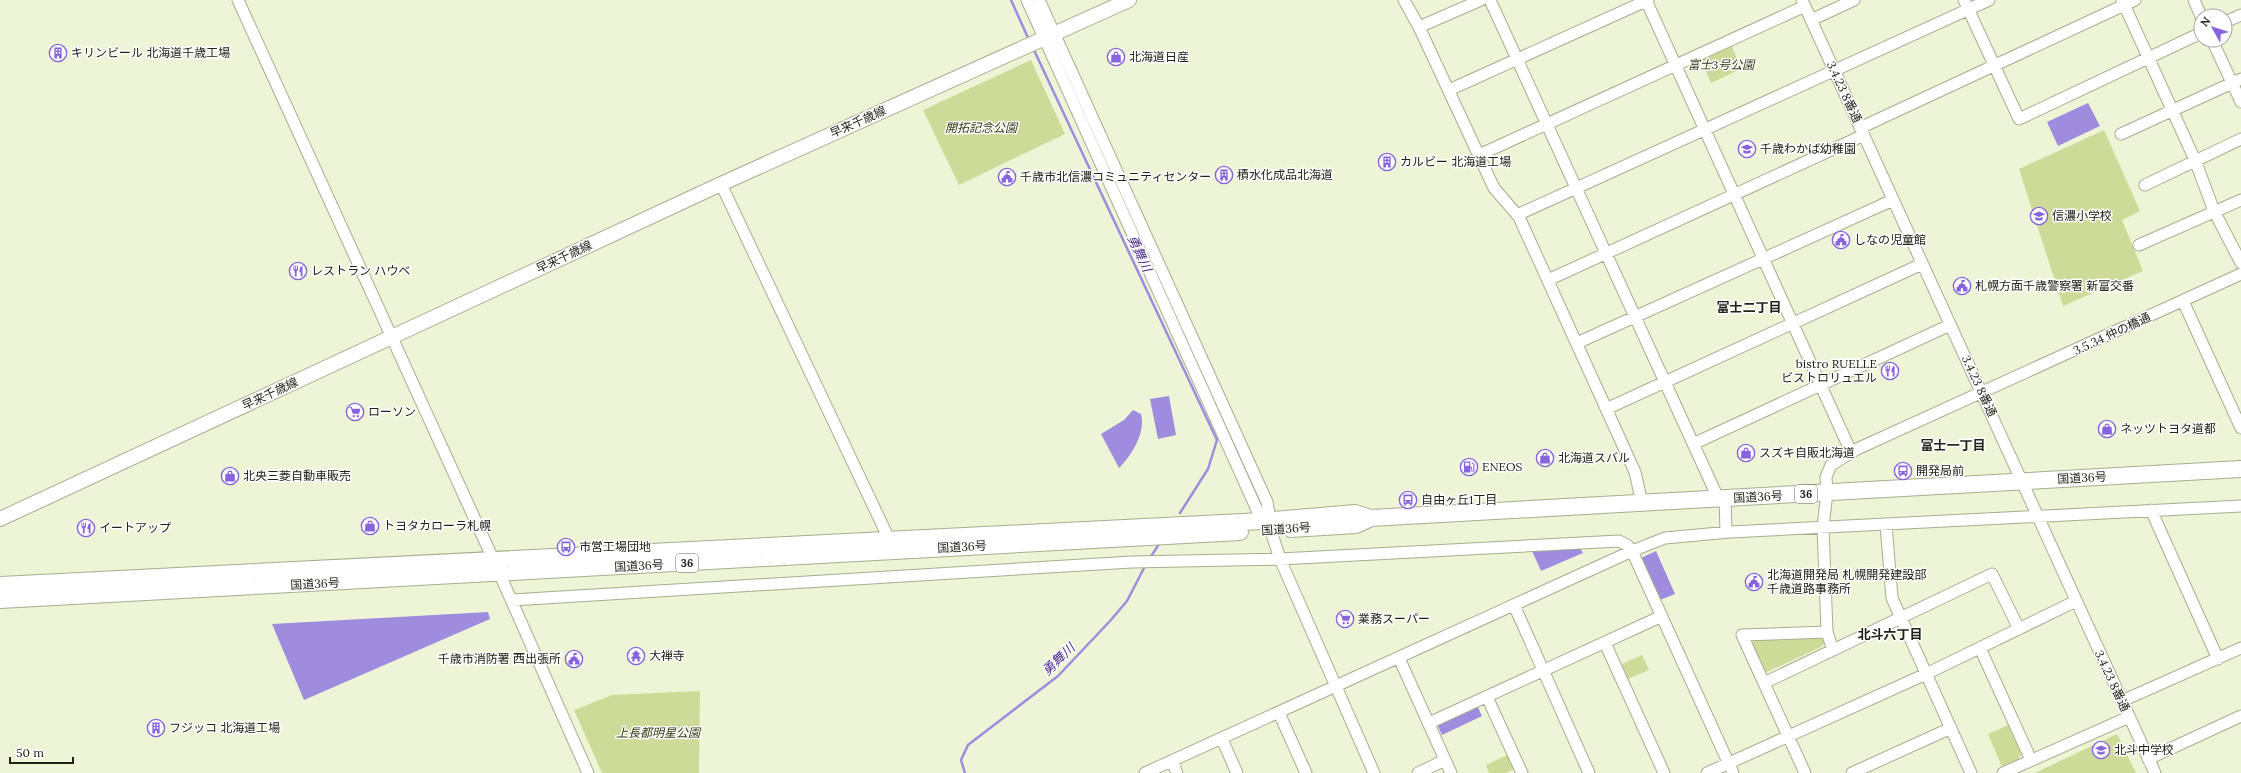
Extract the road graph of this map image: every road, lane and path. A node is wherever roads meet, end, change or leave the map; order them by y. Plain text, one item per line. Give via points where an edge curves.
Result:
1 (238, 0) edge
2 (1027, 0) edge
3 (1039, 0) edge
4 (1129, 0) edge
5 (1404, 0) edge
6 (1481, 0) edge
7 (1490, 0) edge
8 (1647, 0) edge
9 (1854, 0) edge
10 (1989, 0) edge
11 (2135, 0) edge
12 (2123, 2) edge
13 (1803, 3) edge
14 (1966, 5) edge
15 (1811, 20) junction
16 (1419, 27) junction
17 (2193, 37) edge
18 (1040, 40) junction
19 (2217, 48) edge
20 (2148, 58) junction
21 (1518, 60) junction
22 (1676, 65) junction
23 (1994, 65) junction
24 (1834, 71) junction
25 (2237, 82) edge
26 (1449, 90) junction
27 (2241, 102) edge
28 (2172, 110) junction
29 (1548, 125) junction
30 (1705, 130) junction
31 (1862, 132) junction
32 (2121, 134) dead end
33 (2241, 139) edge
34 (1479, 155) junction
35 (2195, 160) junction
36 (721, 184) junction
37 (2145, 185) dead end
38 (1576, 188) junction
39 (1734, 194) junction
40 (1893, 200) junction
41 (2241, 200) edge
42 (2214, 211) junction
43 (1517, 214) junction
44 (2139, 245) dead end
45 (1606, 252) junction
46 (1763, 257) junction
47 (2241, 263) edge
48 (1922, 264) junction
49 (2241, 274) edge
50 (1548, 280) junction
51 (2183, 302) junction
52 (1635, 316) junction
53 (1792, 322) junction
54 (1950, 325) junction
55 (392, 337) junction
56 (1577, 343) junction
57 (1664, 381) junction
58 (1821, 385) junction
59 (1982, 393) junction
60 (1606, 409) junction
61 (2241, 428) edge
62 (1693, 444) junction
63 (1852, 452) junction
64 (2241, 469) edge
65 (2022, 482) junction
66 (1827, 492) junction
67 (1722, 498) junction
68 (1642, 503) junction
69 (2241, 506) edge
70 (2151, 510) junction
71 (2037, 518) junction
72 (0, 519) edge
73 (1268, 524) junction
74 (1886, 524) junction
75 (1823, 527) junction
76 (1726, 532) junction
77 (888, 545) junction
78 (1632, 551) junction
79 (493, 559) junction
80 (1280, 559) junction
81 (499, 574) junction
82 (0, 585) edge
83 (0, 600) edge
84 (512, 600) junction
85 (2076, 601) junction
86 (1514, 605) junction
87 (1662, 616) junction
88 (1901, 619) junction
89 (2019, 629) junction
90 (1827, 632) junction
91 (1605, 643) junction
92 (1980, 648) junction
93 (2241, 648) edge
94 (1833, 650) junction
95 (1398, 658) junction
96 (2218, 659) junction
97 (1544, 671) junction
98 (1926, 674) junction
99 (1764, 683) junction
100 (1335, 686) junction
101 (1487, 697) junction
102 (2122, 701) junction
103 (1279, 713) junction
104 (2241, 716) edge
105 (2129, 717) junction
106 (1429, 723) junction
107 (1951, 728) junction
108 (1788, 736) junction
109 (1222, 739) junction
110 (2148, 759) junction
111 (1445, 760) junction
112 (2031, 760) junction
113 (1172, 761) junction
114 (1729, 763) junction
115 (586, 772) edge
116 (1145, 773) edge
117 (1177, 773) edge
118 (1237, 773) edge
119 (1306, 773) edge
120 (1374, 773) edge
121 (1418, 773) edge
122 (1451, 773) edge
123 (1522, 773) edge
124 (1589, 773) edge
125 (1664, 773) edge
126 (1707, 773) edge
127 (1734, 773) edge
128 (1805, 773) edge
129 (1852, 773) edge
130 (1971, 773) edge
131 (2003, 773) edge
132 (2155, 773) edge

1 - 55 street
2 - 18 street
3 - 18 street
4 - 18 main road, 早来千歳線
5 - 16 street
6 - 16 street
7 - 21 street
8 - 21 street
8 - 22 street
9 - 15 street
10 - 14 street
11 - 12 street
12 - 20 street
12 - 23 street
13 - 15 street, 3.4.23 8番通
13 - 22 street
14 - 23 street
14 - 24 street
15 - 24 street, 3.4.23 8番通
16 - 26 street
17 - 20 street
18 - 36 main road, 早来千歳線
18 - 73 street
19 - 25 street
20 - 23 street via 2019,120
20 - 28 street
21 - 26 street
21 - 29 street
22 - 29 street
22 - 30 street
23 - 31 street
24 - 30 street
24 - 31 street, 3.4.23 8番通
25 - 27 street
25 - 28 street
26 - 34 street
28 - 32 street
28 - 35 street
29 - 34 street
29 - 38 street
30 - 38 street
30 - 39 street
31 - 39 street
31 - 40 street, 3.4.23 8番通
33 - 35 street
34 - 43 street via 1494,188
35 - 37 street
35 - 42 street
36 - 55 main road, 早来千歳線
36 - 77 street
38 - 43 street
38 - 45 street
39 - 45 street
39 - 46 street
40 - 46 street
40 - 48 street, 3.4.23 8番通
41 - 42 street
42 - 44 street
42 - 47 street
43 - 50 street
45 - 50 street
45 - 52 street
46 - 52 street
46 - 53 street
48 - 53 street
48 - 54 street, 3.4.23 8番通
49 - 51 street, 3.5.34 仲の橋通
50 - 56 street
51 - 59 street, 3.5.34 仲の橋通
51 - 61 street
52 - 56 street
52 - 57 street
53 - 57 street
53 - 58 street
54 - 58 street
54 - 59 street, 3.4.23 8番通
55 - 72 main road, 早来千歳線
55 - 79 street
56 - 60 street
57 - 60 street
57 - 62 street
58 - 62 street
58 - 63 street
59 - 63 street, 3.5.34 仲の橋通
59 - 65 street, 3.4.23 8番通
60 - 68 street via 1635,472
62 - 67 street
63 - 66 street, 3.5.34 仲の橋通 via 1836,460 1828,468
64 - 65 highway, 国道36号 / 36
65 - 66 highway, 国道36号 / 36
65 - 71 street, 3.4.23 8番通
66 - 67 highway, 国道36号 / 36
66 - 75 street
67 - 68 highway, 国道36号 / 36
67 - 76 street
68 - 73 highway, 国道36号 / 36 via 1371,518 1356,525
69 - 70 street
70 - 71 street
70 - 96 street
71 - 74 street
71 - 85 street, 3.4.23 8番通
73 - 77 highway, 国道36号 / 36
73 - 80 street
74 - 75 street
74 - 88 street via 1892,598
75 - 76 street
75 - 90 street
76 - 78 street via 1665,538
77 - 79 highway, 国道36号 / 36
77 - 81 highway, 国道36号 / 36
78 - 80 street via 1619,541
78 - 86 street
78 - 87 street
79 - 81 street
79 - 82 highway, 国道36号 / 36
80 - 84 street via 1165,560
80 - 100 street
81 - 83 highway, 国道36号 / 36
81 - 84 street
84 - 115 street
85 - 89 street
85 - 102 street, 3.4.23 8番通
86 - 95 street
86 - 97 street
87 - 91 street
87 - 114 street
88 - 89 street via 1992,574
88 - 94 street
88 - 98 street
89 - 92 street
90 - 94 street
90 - 99 street via 1742,635
91 - 97 street
91 - 125 street
92 - 98 street
92 - 112 street
93 - 96 street
94 - 99 street
95 - 100 street
95 - 106 street
96 - 102 street
97 - 101 street
97 - 124 street
98 - 107 street
98 - 108 street
99 - 108 street
100 - 103 street
100 - 120 street
101 - 106 street
101 - 123 street
102 - 105 street, 3.4.23 8番通
103 - 109 street
103 - 119 street
104 - 110 street
105 - 110 street, 3.4.23 8番通
105 - 112 street
106 - 111 street
107 - 129 street
107 - 130 street
108 - 114 street
108 - 128 street
109 - 113 street
109 - 118 street
110 - 132 street, 3.4.23 8番通
111 - 121 street
111 - 122 street
112 - 131 street
113 - 116 street
113 - 117 street
114 - 126 street
114 - 127 street

